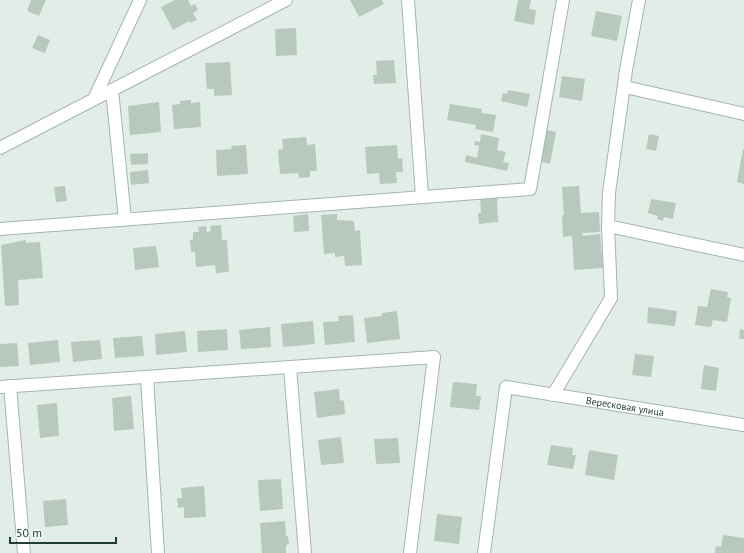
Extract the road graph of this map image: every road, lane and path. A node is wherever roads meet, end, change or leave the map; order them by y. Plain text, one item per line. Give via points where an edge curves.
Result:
1 (140, 0) edge
2 (286, 0) edge
3 (408, 0) edge
4 (563, 0) edge
5 (639, 0) edge
6 (625, 87) junction
7 (112, 90) junction
8 (94, 99) junction
9 (744, 114) edge
10 (0, 148) edge
11 (422, 196) junction
12 (125, 219) junction
13 (608, 226) junction
14 (0, 229) edge
15 (744, 255) edge
16 (290, 367) junction
17 (147, 377) junction
18 (5, 386) edge
19 (553, 395) junction
20 (744, 425) edge
21 (24, 553) edge
22 (158, 553) edge
23 (305, 553) edge
24 (410, 553) edge
25 (484, 553) edge

1 - 8 street
2 - 7 street
3 - 11 street
4 - 11 street via 530,189
5 - 6 street
6 - 9 street
6 - 13 street via 609,192
7 - 8 street
7 - 12 street
8 - 10 street
11 - 12 street
12 - 14 street
13 - 15 street
13 - 19 street via 611,298
16 - 17 street
16 - 23 street
16 - 24 street via 434,357
17 - 18 street
17 - 22 street
18 - 21 street
19 - 20 street, Вересковая улица
19 - 25 street, Вересковая улица via 506,387

